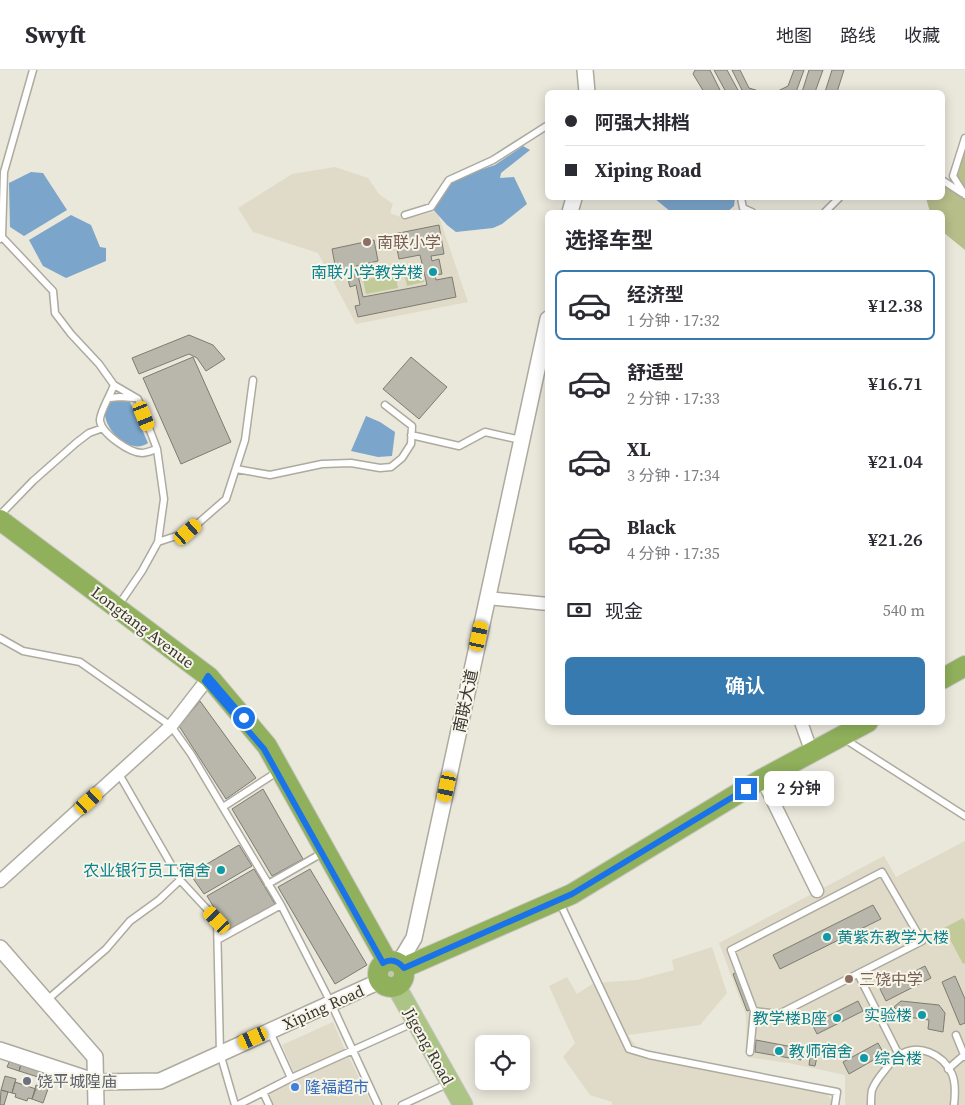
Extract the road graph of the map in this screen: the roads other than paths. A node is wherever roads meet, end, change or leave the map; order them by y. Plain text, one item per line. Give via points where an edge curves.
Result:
1 (33, 70) edge
2 (585, 70) edge
3 (587, 90) edge
4 (545, 126) edge
5 (965, 138) edge
6 (945, 182) edge
7 (965, 195) edge
8 (741, 200) edge
9 (837, 200) edge
10 (748, 210) edge
11 (828, 210) edge
12 (405, 215) dead end
13 (1, 238) edge
14 (545, 346) edge
15 (542, 374) edge
16 (254, 380) dead end
17 (114, 385) junction
18 (110, 398) junction
19 (138, 399) junction
20 (386, 405) dead end
21 (103, 428) junction
22 (411, 435) junction
23 (521, 440) junction
24 (157, 449) junction
25 (236, 469) junction
26 (0, 515) edge
27 (0, 520) edge
28 (0, 527) edge
29 (158, 542) junction
30 (487, 598) junction
31 (545, 604) edge
32 (115, 610) junction
33 (0, 638) edge
34 (965, 666) edge
35 (945, 677) edge
36 (207, 679) junction
37 (802, 725) edge
38 (863, 725) edge
39 (171, 726) junction
40 (842, 738) junction
41 (812, 753) junction
42 (279, 771) junction
43 (119, 774) junction
44 (762, 779) junction
45 (223, 807) junction
46 (965, 816) edge
47 (324, 852) junction
48 (180, 880) junction
49 (0, 881) edge
50 (268, 884) junction
51 (819, 896) junction
52 (558, 900) junction
53 (281, 905) junction
54 (219, 939) junction
55 (0, 948) edge
56 (391, 970) junction
57 (858, 974) junction
58 (47, 1000) junction
59 (331, 1003) junction
60 (754, 1011) junction
61 (416, 1022) junction
62 (270, 1031) junction
63 (956, 1035) dead end
64 (0, 1050) edge
65 (352, 1050) junction
66 (750, 1052) dead end
67 (220, 1054) junction
68 (899, 1055) junction
69 (964, 1057) edge
70 (948, 1069) junction
71 (291, 1078) junction
72 (96, 1082) junction
73 (450, 1083) junction
74 (263, 1092) junction
75 (96, 1105) edge
76 (236, 1105) edge
77 (269, 1105) edge
78 (378, 1105) edge
79 (402, 1105) edge
80 (463, 1105) edge
81 (836, 1105) edge
82 (871, 1105) edge
83 (954, 1105) edge

1 - 13 lane via 4,172
2 - 3 street
4 - 12 lane via 493,160 449,180 431,206
5 - 7 lane via 953,176
6 - 7 lane
8 - 10 lane via 743,208
9 - 11 lane
13 - 17 lane via 53,291 55,313
14 - 15 street, 南联大道
15 - 23 street, 南联大道
16 - 25 lane via 245,440
17 - 18 lane
17 - 19 lane
18 - 19 lane
18 - 21 lane via 101,414
19 - 24 lane
20 - 22 lane via 412,426
21 - 24 lane via 136,452
21 - 26 lane via 89,432
22 - 23 lane via 459,446 485,432
22 - 25 lane via 411,444 391,467 322,464 270,475
23 - 30 street, 南联大道
24 - 29 lane via 164,499
25 - 29 lane via 226,499 188,532
27 - 32 highway, Longtang Avenue
28 - 32 highway, Longtang Avenue
29 - 32 lane
30 - 31 street
30 - 56 street, 南联大道 via 414,938
32 - 36 highway, Longtang Avenue
33 - 39 lane via 23,651 80,662
34 - 35 highway
36 - 39 street
36 - 42 highway, Longtang Avenue
37 - 41 street
38 - 40 highway, Xiping Road
39 - 43 street
39 - 45 lane
40 - 41 highway, Xiping Road
40 - 46 lane
41 - 44 highway, Xiping Road
42 - 45 lane
42 - 47 highway, Longtang Avenue
43 - 48 lane
43 - 49 street
44 - 51 street
44 - 52 highway, Xiping Road
45 - 50 lane
47 - 50 lane
47 - 56 highway, Longtang Avenue
48 - 54 lane via 217,920
48 - 58 lane via 130,921 106,949
50 - 53 lane
51 - 57 lane via 882,872 922,941
51 - 60 lane via 731,950
52 - 56 highway, Xiping Road
52 - 81 lane via 629,1049 837,1092
53 - 54 lane
53 - 59 lane
54 - 67 lane
55 - 58 street
56 - 59 street, Xiping Road
56 - 61 main road, Jigeng Road
57 - 60 lane via 779,1014
57 - 68 lane
58 - 72 street via 95,1057
59 - 62 street, Xiping Road
59 - 65 lane
60 - 66 lane
61 - 65 lane
61 - 73 main road, Jigeng Road
62 - 67 street, Xiping Road
62 - 71 lane
63 - 69 lane
64 - 72 street, Xiping Road
65 - 71 lane
65 - 78 lane
67 - 72 street, Xiping Road via 160,1081
67 - 76 lane
68 - 70 lane via 911,1050 925,1050 936,1055
68 - 82 lane via 877,1079
69 - 70 lane
70 - 83 lane via 953,1076
71 - 74 lane
72 - 75 street
73 - 79 lane
73 - 80 main road, Jigeng Road
74 - 76 lane
74 - 77 lane

